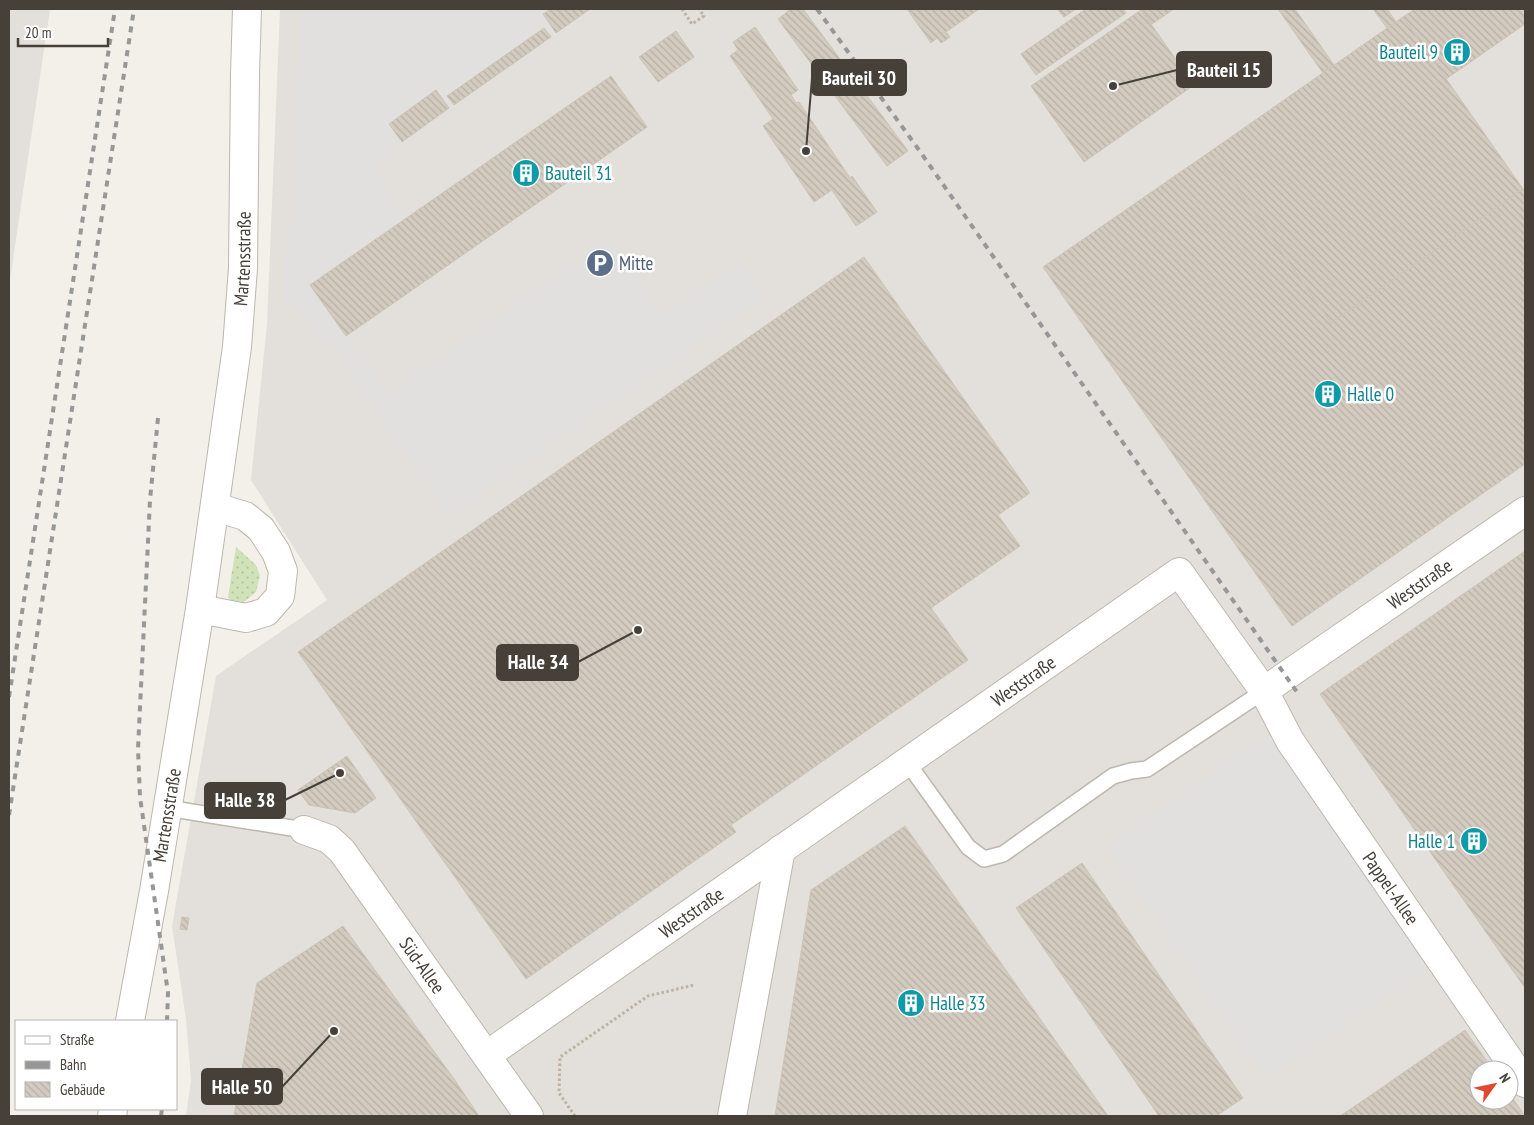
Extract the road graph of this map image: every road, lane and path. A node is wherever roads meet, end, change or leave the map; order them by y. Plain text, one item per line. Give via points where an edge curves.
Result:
1 (247, 9) edge
2 (682, 9) edge
3 (699, 9) edge
4 (215, 507) junction
5 (1525, 511) edge
6 (200, 609) junction
7 (1264, 691) junction
8 (907, 762) junction
9 (167, 808) junction
10 (304, 830) joint
11 (781, 849) junction
12 (694, 985) dead end
13 (130, 1020) edge
14 (487, 1055) junction
15 (1525, 1083) edge
16 (529, 1116) edge
17 (575, 1116) edge
18 (732, 1116) edge

1 - 4 street, Martensstraße via 243,268 237,347
2 - 3 path via 692,24 704,16
4 - 6 street, Martensstraße
4 - 6 street via 245,516 261,529 276,552 282,571 280,596 266,612 246,618
5 - 7 street, Weststraße
6 - 9 street, Martensstraße
7 - 8 lane via 1147,769 1113,776 1003,854 984,859 968,847
7 - 8 street, Weststraße via 1179,572
7 - 15 street, Pappel-Allee via 1290,741
8 - 11 street, Weststraße
9 - 10 lane
9 - 13 street, Martensstraße
10 - 14 street, Süd-Allee via 330,839 342,851
11 - 14 street, Weststraße
11 - 18 street
12 - 17 path via 648,996 560,1057 559,1093
14 - 16 street, Süd-Allee

